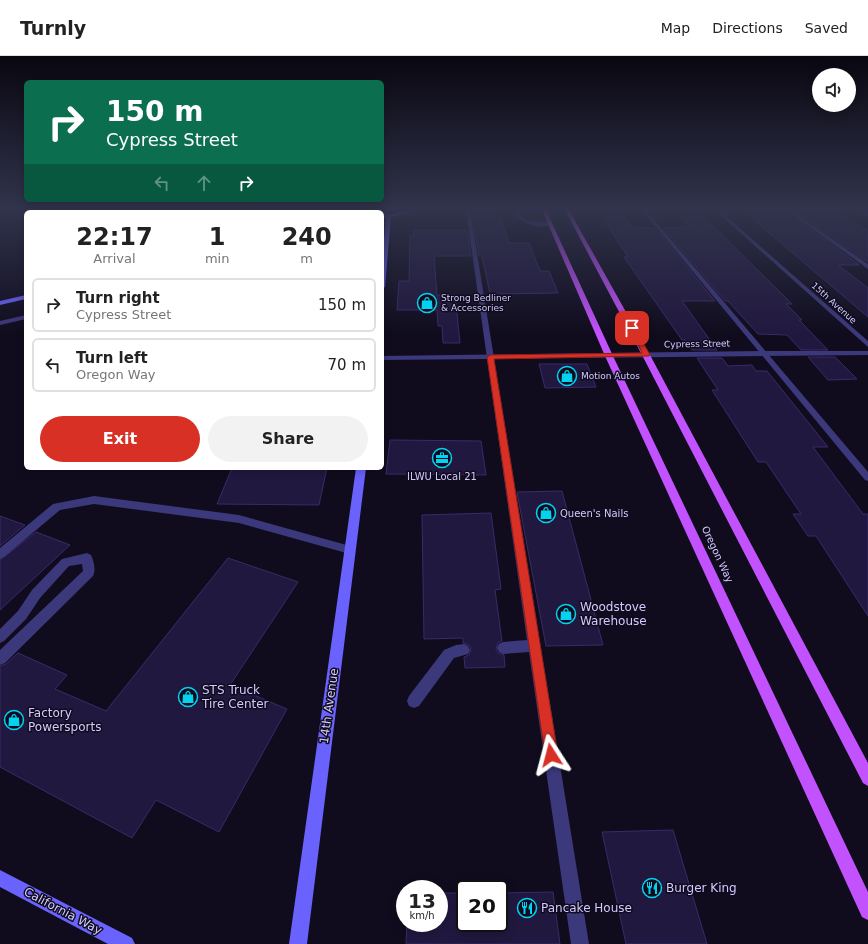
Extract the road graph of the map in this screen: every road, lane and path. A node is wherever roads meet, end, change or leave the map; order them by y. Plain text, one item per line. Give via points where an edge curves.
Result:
1 (386, 251) edge
2 (474, 251) edge
3 (562, 251) edge
4 (590, 251) edge
5 (678, 251) edge
6 (763, 251) edge
7 (846, 251) edge
8 (384, 267) edge
9 (868, 267) edge
10 (24, 297) edge
11 (0, 303) edge
12 (24, 318) edge
13 (0, 323) edge
14 (868, 345) edge
15 (762, 353) junction
16 (868, 353) edge
17 (646, 355) junction
18 (609, 356) junction
19 (491, 357) junction
20 (384, 358) edge
21 (361, 470) edge
22 (868, 478) edge
23 (350, 550) junction
24 (0, 554) edge
25 (0, 637) edge
26 (535, 646) junction
27 (503, 648) dead end
28 (464, 650) dead end
29 (0, 659) edge
30 (414, 701) dead end
31 (868, 778) edge
32 (0, 878) edge
33 (868, 910) edge
34 (126, 944) edge
35 (298, 944) edge
36 (580, 944) edge

1 - 8 street
2 - 19 street
3 - 18 main road, Oregon Way
4 - 17 main road
5 - 15 street
6 - 14 street, 15th Avenue
7 - 9 street
10 - 11 street
12 - 13 street
15 - 16 street, Cypress Street
15 - 17 street, Cypress Street
15 - 22 street
17 - 18 street, Cypress Street
17 - 31 main road
18 - 19 street, Cypress Street
18 - 33 main road, Oregon Way
19 - 20 street, Cypress Street
19 - 26 street
21 - 23 street, 14th Avenue
23 - 24 street via 239,519 94,500 57,508
23 - 35 street, 14th Avenue
25 - 29 street via 66,562 87,558 89,573
26 - 27 street
26 - 36 street
28 - 30 street via 449,654
32 - 34 street, California Way

